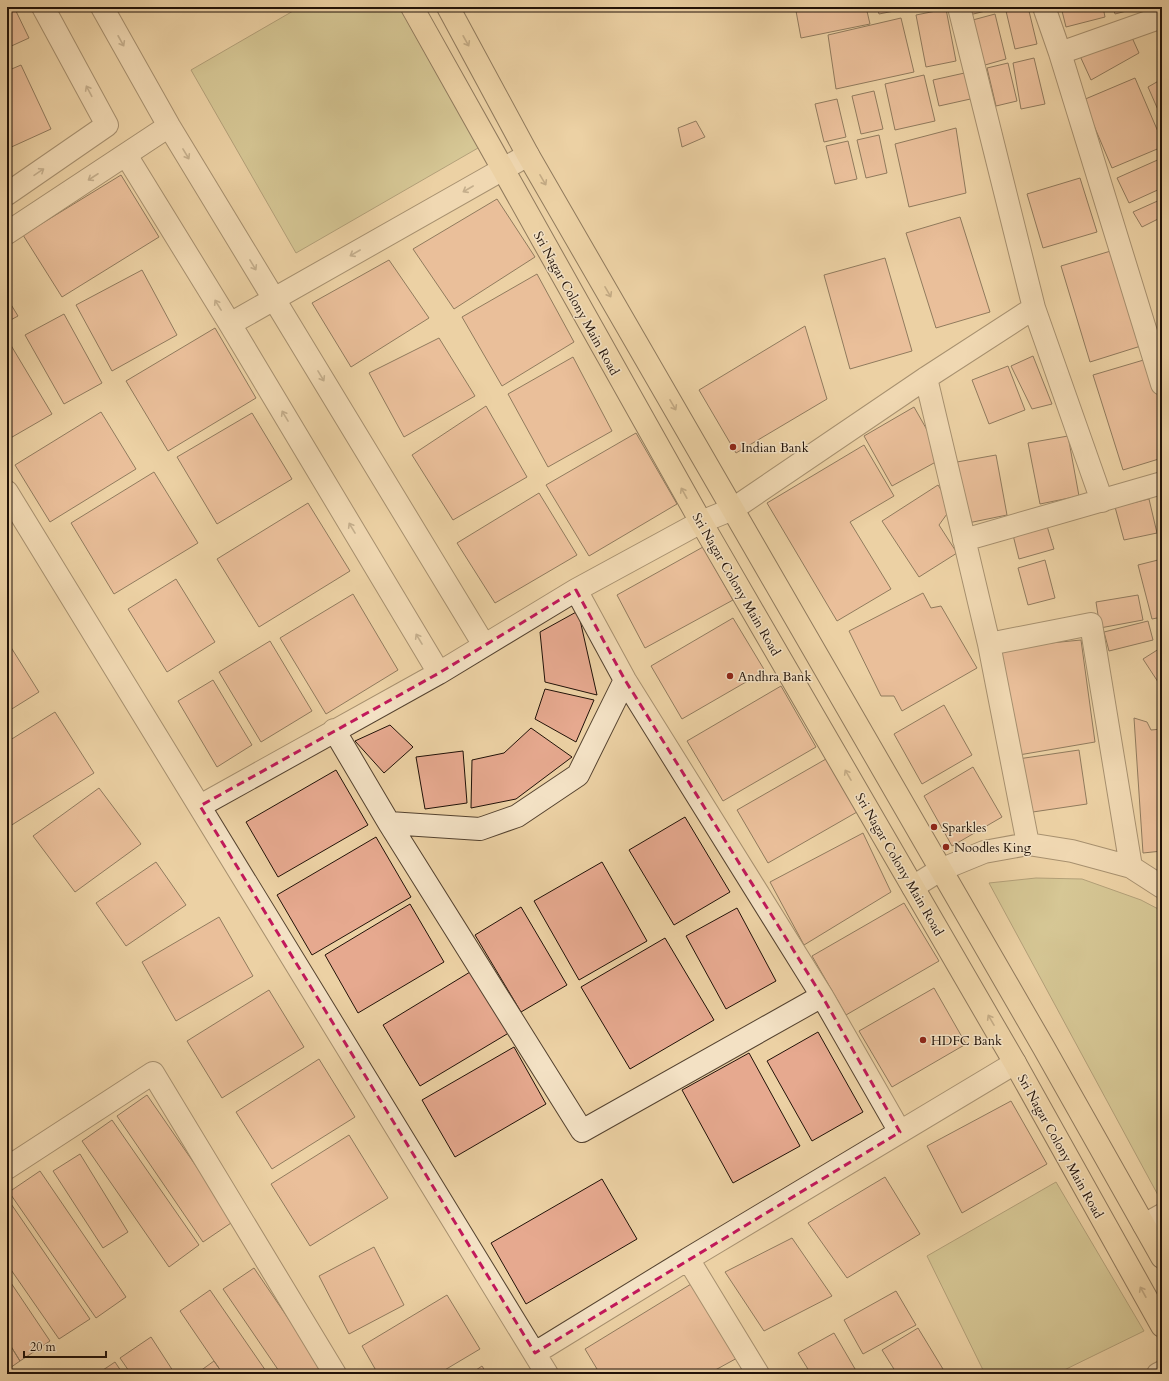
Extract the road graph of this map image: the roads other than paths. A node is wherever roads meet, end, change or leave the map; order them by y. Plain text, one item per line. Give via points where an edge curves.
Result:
1 (44, 7) edge
2 (102, 7) edge
3 (412, 7) edge
4 (448, 7) edge
5 (959, 7) edge
6 (1044, 7) edge
7 (1162, 17) edge
8 (1060, 53) junction
9 (169, 126) junction
10 (126, 155) junction
11 (528, 155) junction
12 (502, 169) junction
13 (7, 194) edge
14 (7, 233) edge
15 (274, 298) junction
16 (1034, 308) junction
17 (230, 324) junction
18 (926, 378) junction
19 (1162, 384) edge
20 (1162, 483) edge
21 (7, 492) edge
22 (1102, 501) junction
23 (733, 509) junction
24 (701, 522) junction
25 (964, 540) junction
26 (576, 590) junction
27 (988, 644) junction
28 (484, 645) junction
29 (439, 673) junction
30 (625, 680) junction
31 (334, 730) junction
32 (200, 806) junction
33 (389, 823) junction
34 (1028, 844) junction
35 (1131, 867) junction
36 (940, 870) junction
37 (913, 887) junction
38 (1162, 887) edge
39 (822, 996) junction
40 (1015, 1063) junction
41 (900, 1132) junction
42 (7, 1168) edge
43 (1153, 1220) edge
44 (1162, 1257) edge
45 (688, 1259) junction
46 (1162, 1326) edge
47 (535, 1353) junction
48 (1162, 1372) edge
49 (335, 1374) edge
50 (547, 1374) edge
51 (758, 1374) edge
52 (1158, 1374) edge

13 -> 1 street via 107,125
2 -> 9 street
3 - 12 main road, Sri Nagar Colony Main Road
4 -> 11 main road
5 - 16 street
6 - 8 street
7 - 8 street
8 - 19 street
9 - 10 street
9 -> 15 street
10 -> 14 street
17 -> 10 street
11 - 12 street
11 -> 23 main road
12 -> 15 street
24 -> 12 main road, Sri Nagar Colony Main Road
15 - 17 street
15 -> 28 street
16 - 18 street
16 - 22 street
29 -> 17 street
18 - 23 street
18 - 25 street
20 - 22 street
21 - 32 street
22 - 25 street
23 - 24 street
23 - 36 main road
24 - 26 street
37 -> 24 main road, Sri Nagar Colony Main Road
25 - 27 street
26 - 28 street
26 - 30 street
27 - 34 street
27 - 35 street via 1091,624
28 - 29 street
29 - 31 street
30 - 33 street via 578,775 517,816 480,829
30 - 39 street
31 - 32 street
31 - 33 street
32 - 47 street
33 - 39 street via 582,1131
34 - 35 street via 1072,851
34 - 36 street via 984,852
35 - 38 street
36 - 37 street
36 - 43 main road
40 -> 37 main road, Sri Nagar Colony Main Road
39 - 41 street
40 - 41 street
46 -> 40 main road, Sri Nagar Colony Main Road
41 - 45 street
42 - 49 street via 153,1073
43 - 44 main road
45 - 47 street
45 - 51 street
47 - 50 street
48 - 52 street

